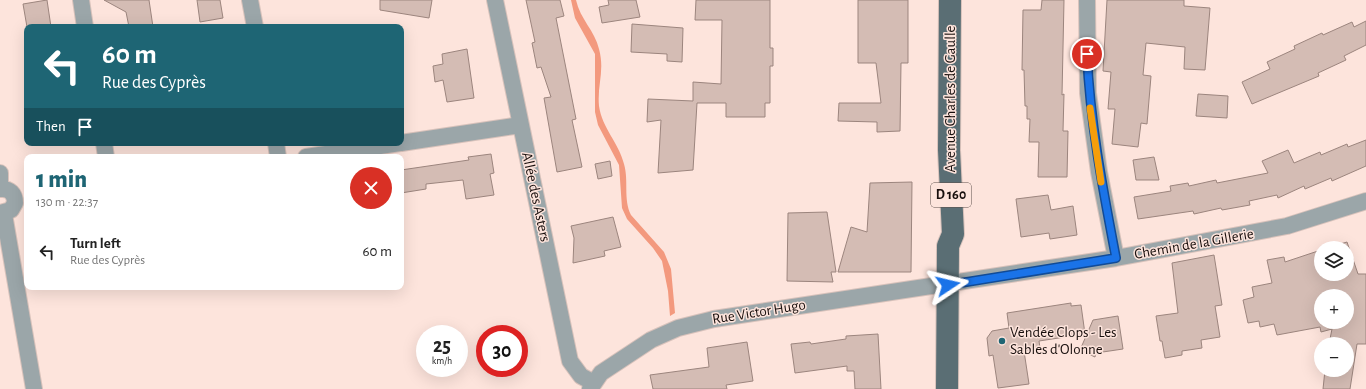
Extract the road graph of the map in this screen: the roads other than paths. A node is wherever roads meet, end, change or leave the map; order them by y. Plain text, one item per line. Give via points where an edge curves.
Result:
1 (81, 0) edge
2 (250, 0) edge
3 (495, 0) edge
4 (950, 0) edge
5 (1088, 0) edge
6 (85, 24) edge
7 (254, 24) edge
8 (521, 125) junction
9 (404, 142) edge
10 (380, 146) edge
11 (326, 154) edge
12 (0, 173) edge
13 (0, 188) edge
14 (21, 198) edge
15 (1366, 201) edge
16 (2, 213) edge
17 (1116, 258) junction
18 (948, 285) junction
19 (592, 386) edge
20 (34, 389) edge
21 (947, 389) edge

1 - 6 street
2 - 7 street
3 - 8 street, Allée des Asters
4 - 18 main road, Avenue Charles de Gaulle / D 160 via 949,150 953,234 948,246
5 - 17 street via 1088,93 1099,172
8 - 9 street
8 - 19 street, Allée des Asters via 570,361
10 - 11 street
12 - 13 street
13 - 14 street via 8,189
14 - 16 street via 14,207
15 - 17 street, Chemin de la Gillerie via 1287,226
16 - 20 street
17 - 18 street, Chemin de la Gillerie
18 - 19 street, Rue Victor Hugo via 714,319 678,328 651,340 622,358 601,373
18 - 21 main road, Avenue Charles de Gaulle / D 160

